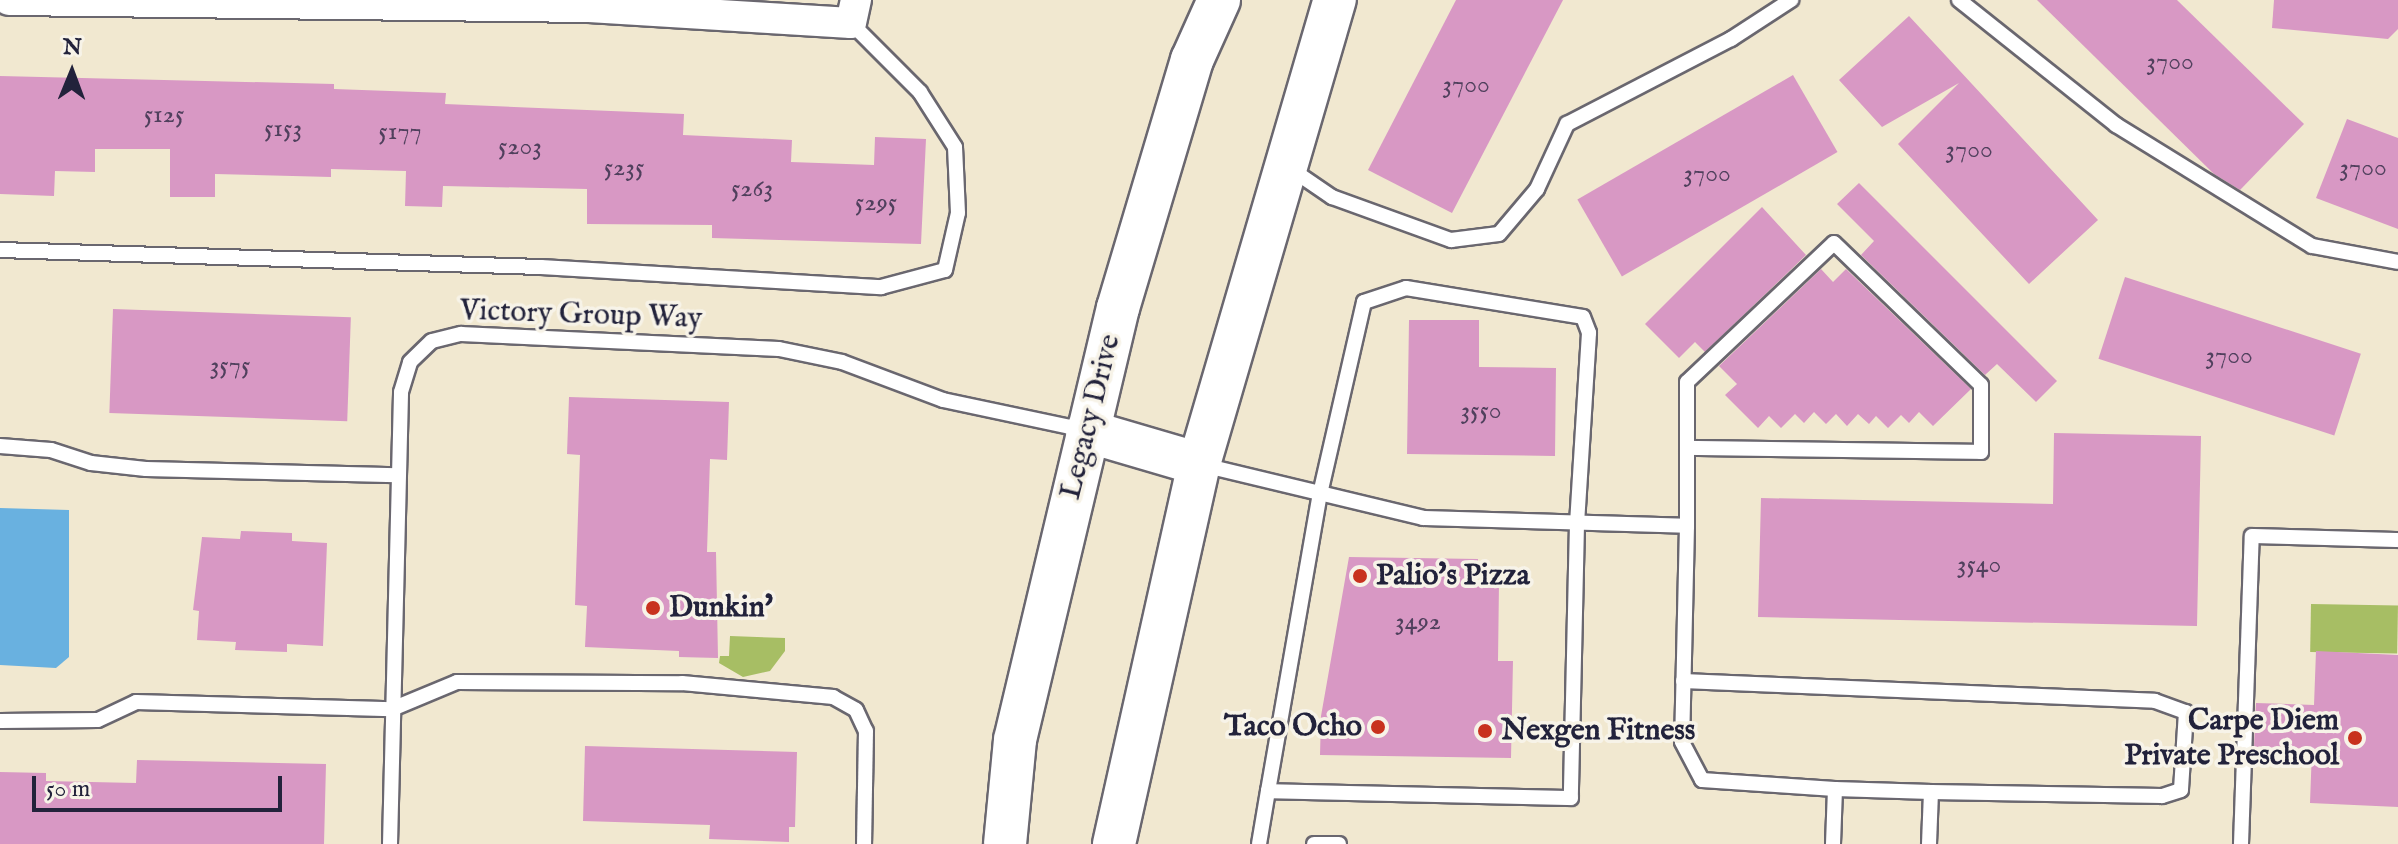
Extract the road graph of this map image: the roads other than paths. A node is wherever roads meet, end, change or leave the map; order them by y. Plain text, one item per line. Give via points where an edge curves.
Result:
1 (9, 0) edge
2 (1219, 0) edge
3 (1335, 0) edge
4 (1791, 0) edge
5 (1959, 0) edge
6 (854, 12) edge
7 (1284, 165) junction
8 (0, 250) edge
9 (2398, 262) edge
10 (1087, 431) junction
11 (0, 446) edge
12 (1687, 448) junction
13 (1199, 464) junction
14 (397, 475) junction
15 (1320, 494) junction
16 (1577, 524) junction
17 (1687, 526) junction
18 (2398, 540) edge
19 (1683, 681) junction
20 (392, 709) junction
21 (0, 721) edge
22 (1835, 789) junction
23 (1268, 791) junction
24 (1931, 792) junction
25 (390, 844) edge
26 (864, 844) edge
27 (1005, 844) edge
28 (1114, 844) edge
29 (1259, 844) edge
30 (1314, 844) edge
31 (1339, 844) edge
32 (1833, 844) edge
33 (1929, 844) edge
34 (2241, 844) edge

1 - 6 street
2 - 10 main road, Legacy Drive via 1188,75
3 - 7 main road
4 - 7 lane via 1731,39 1567,124 1537,189 1499,234 1451,240 1332,197
5 - 9 lane via 2116,125 2312,246
6 - 8 lane via 920,92 955,147 958,213 945,270 881,287 541,267
7 - 13 main road
10 - 13 main road
10 - 14 lane, Victory Group Way via 943,400 842,362 779,349 461,334 432,341 406,372
10 - 27 main road, Legacy Drive via 1015,740
11 - 14 lane via 146,469
12 - 12 lane via 1687,382 1834,243 1981,385 1981,452
12 - 17 lane
13 - 15 lane
13 - 28 main road
14 - 20 lane, Victory Group Way
15 - 16 lane via 1423,518
15 - 16 lane via 1364,302 1406,288 1583,317 1589,333
15 - 23 lane
16 - 17 lane
16 - 23 lane via 1571,798
17 - 19 lane
18 - 34 lane via 2252,536
19 - 22 lane via 1682,742 1702,780
19 - 24 lane via 2155,701 2186,712 2181,790 2162,796
20 - 21 lane via 136,702 98,720
20 - 25 lane, Victory Group Way
20 - 26 lane via 457,682 682,683 833,697 856,710 866,731
22 - 24 lane
22 - 32 lane
23 - 29 lane
24 - 33 lane
30 - 31 lane

